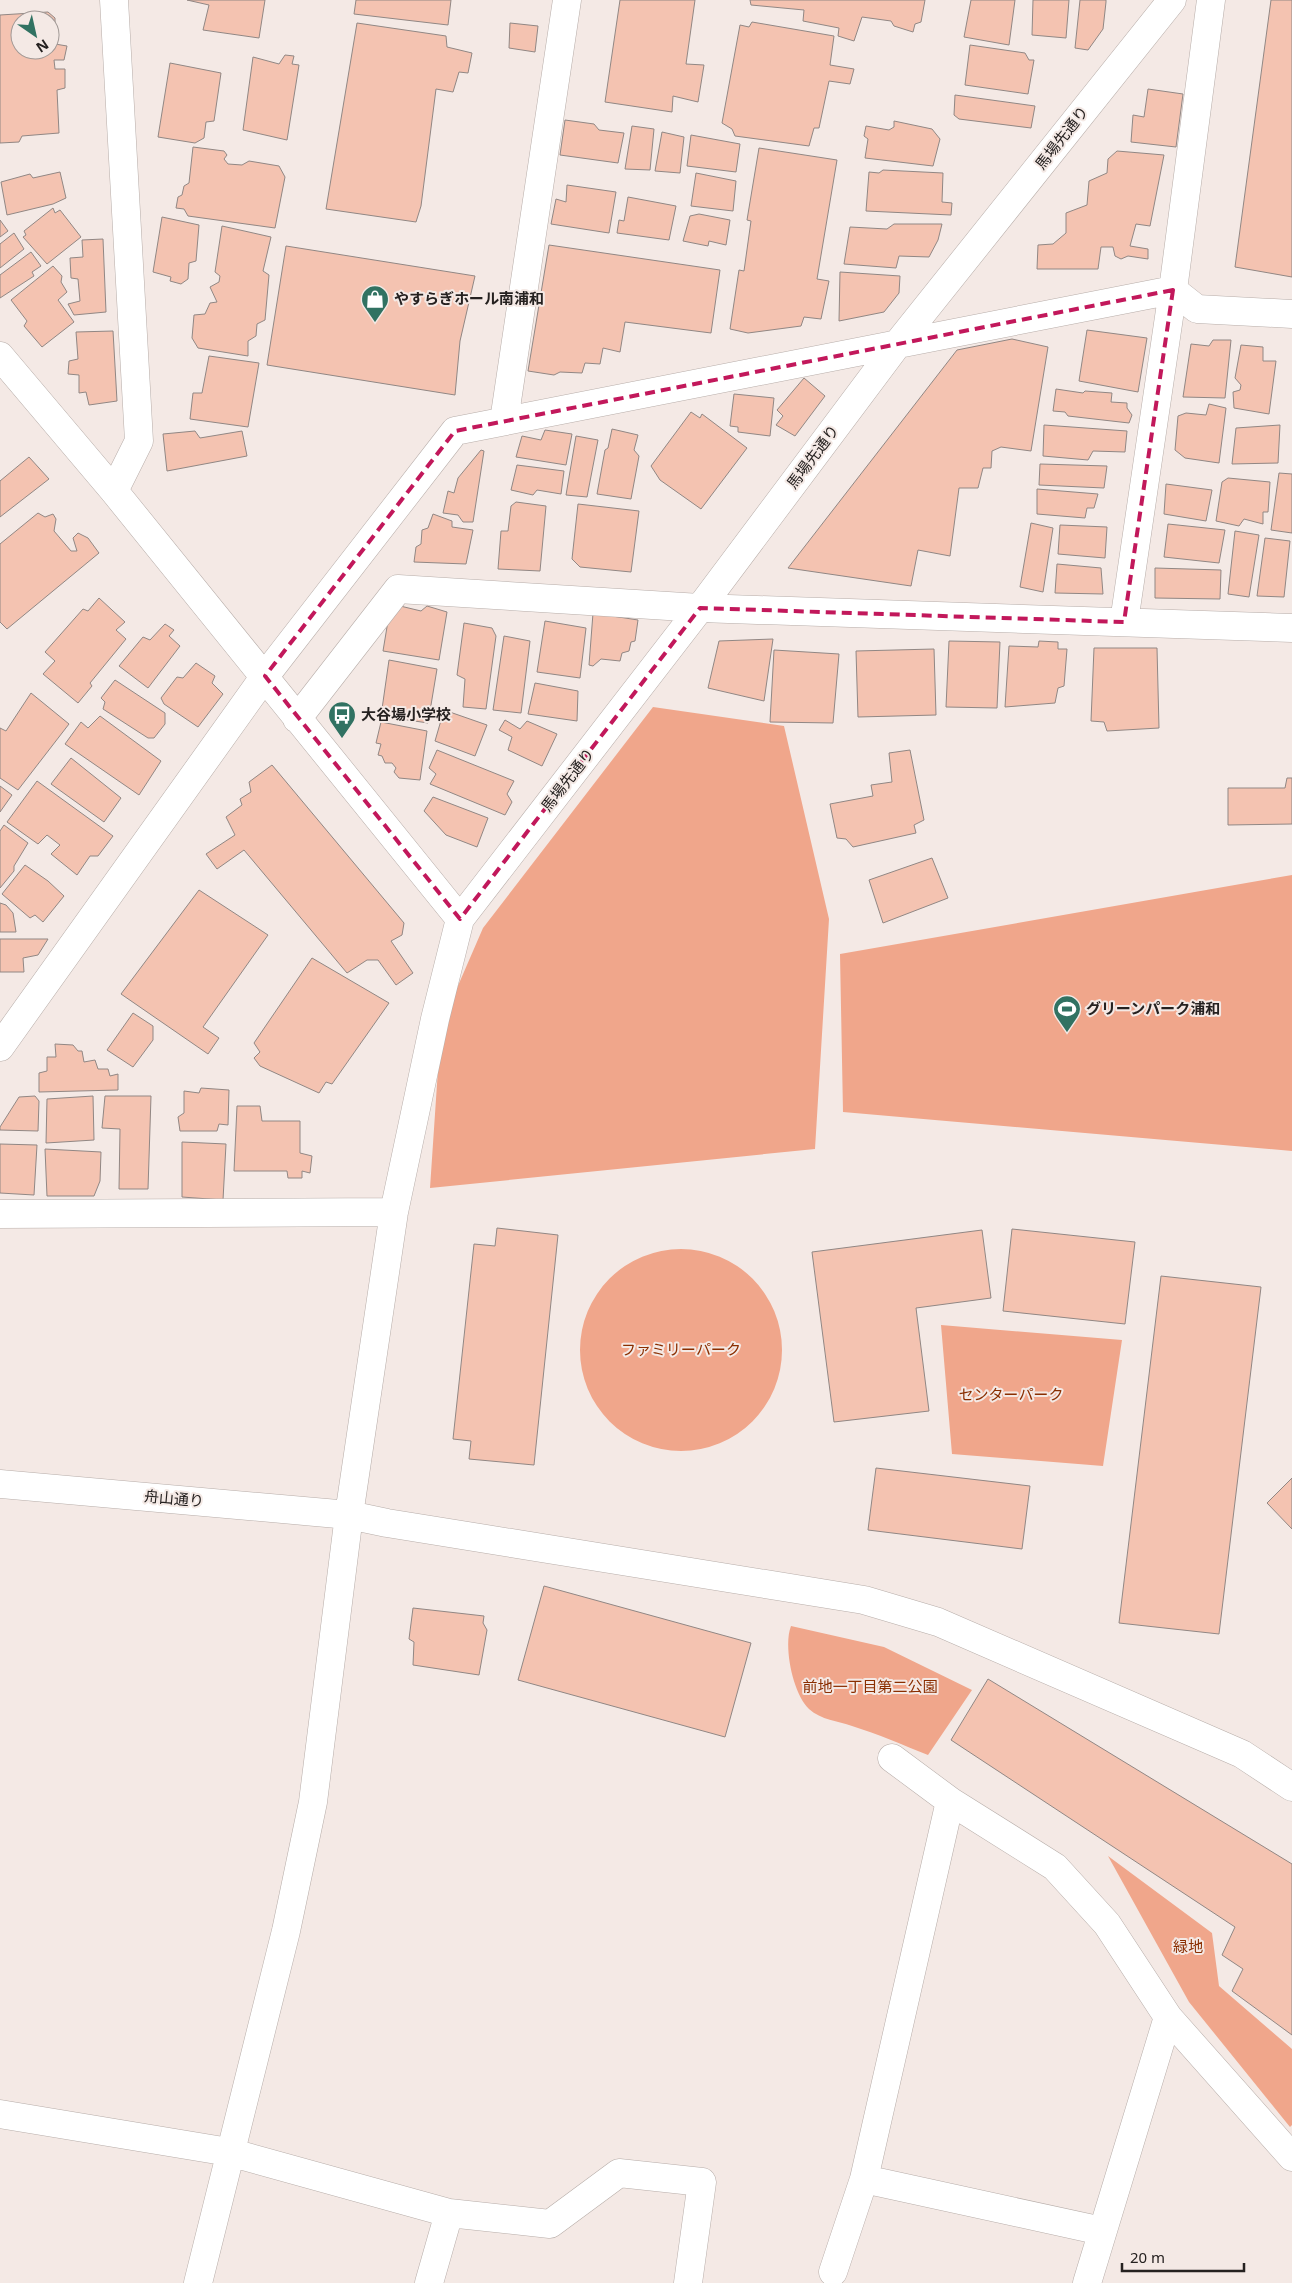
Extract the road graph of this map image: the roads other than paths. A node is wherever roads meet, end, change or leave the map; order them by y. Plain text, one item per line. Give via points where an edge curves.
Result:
1 (114, 0) edge
2 (566, 0) edge
3 (1172, 0) edge
4 (1210, 0) edge
5 (1172, 290) junction
6 (1292, 314) edge
7 (899, 342) junction
8 (0, 356) edge
9 (504, 421) junction
10 (114, 490) junction
11 (700, 608) junction
12 (1124, 622) junction
13 (1292, 628) edge
14 (265, 676) junction
15 (297, 719) junction
16 (460, 919) junction
17 (1, 1040) edge
18 (394, 1212) junction
19 (0, 1214) edge
20 (0, 1484) edge
21 (349, 1515) junction
22 (892, 1758) dead end
23 (1292, 1787) edge
24 (950, 1801) junction
25 (1168, 2017) junction
26 (0, 2114) edge
27 (229, 2152) junction
28 (1292, 2156) edge
29 (864, 2179) junction
30 (449, 2213) junction
31 (1102, 2231) junction
32 (833, 2272) dead end
33 (198, 2283) edge
34 (429, 2283) edge
35 (688, 2283) edge
36 (1087, 2283) edge

1 - 10 street via 139,442
2 - 9 street
3 - 7 street, 馬場先通り
4 - 5 street
5 - 6 street via 1197,309
5 - 7 street
5 - 12 street
7 - 9 street
7 - 11 street, 馬場先通り
8 - 10 street
9 - 14 street via 455,431
10 - 14 street
11 - 12 street
11 - 15 street via 398,590
11 - 16 street, 馬場先通り
12 - 13 street
14 - 15 street
14 - 17 street
15 - 16 street
16 - 18 street
18 - 19 street
18 - 21 street
20 - 21 street, 舟山通り
21 - 23 street, 舟山通り via 874,1603 938,1622 1242,1754
21 - 27 street via 313,1802 286,1931
22 - 24 street
24 - 25 street via 1056,1868 1108,1924
24 - 29 street
25 - 28 street
25 - 31 street
26 - 27 street
27 - 30 street
27 - 33 street
29 - 31 street
29 - 32 street
30 - 34 street
30 - 35 street via 550,2224 619,2173 702,2182
31 - 36 street

